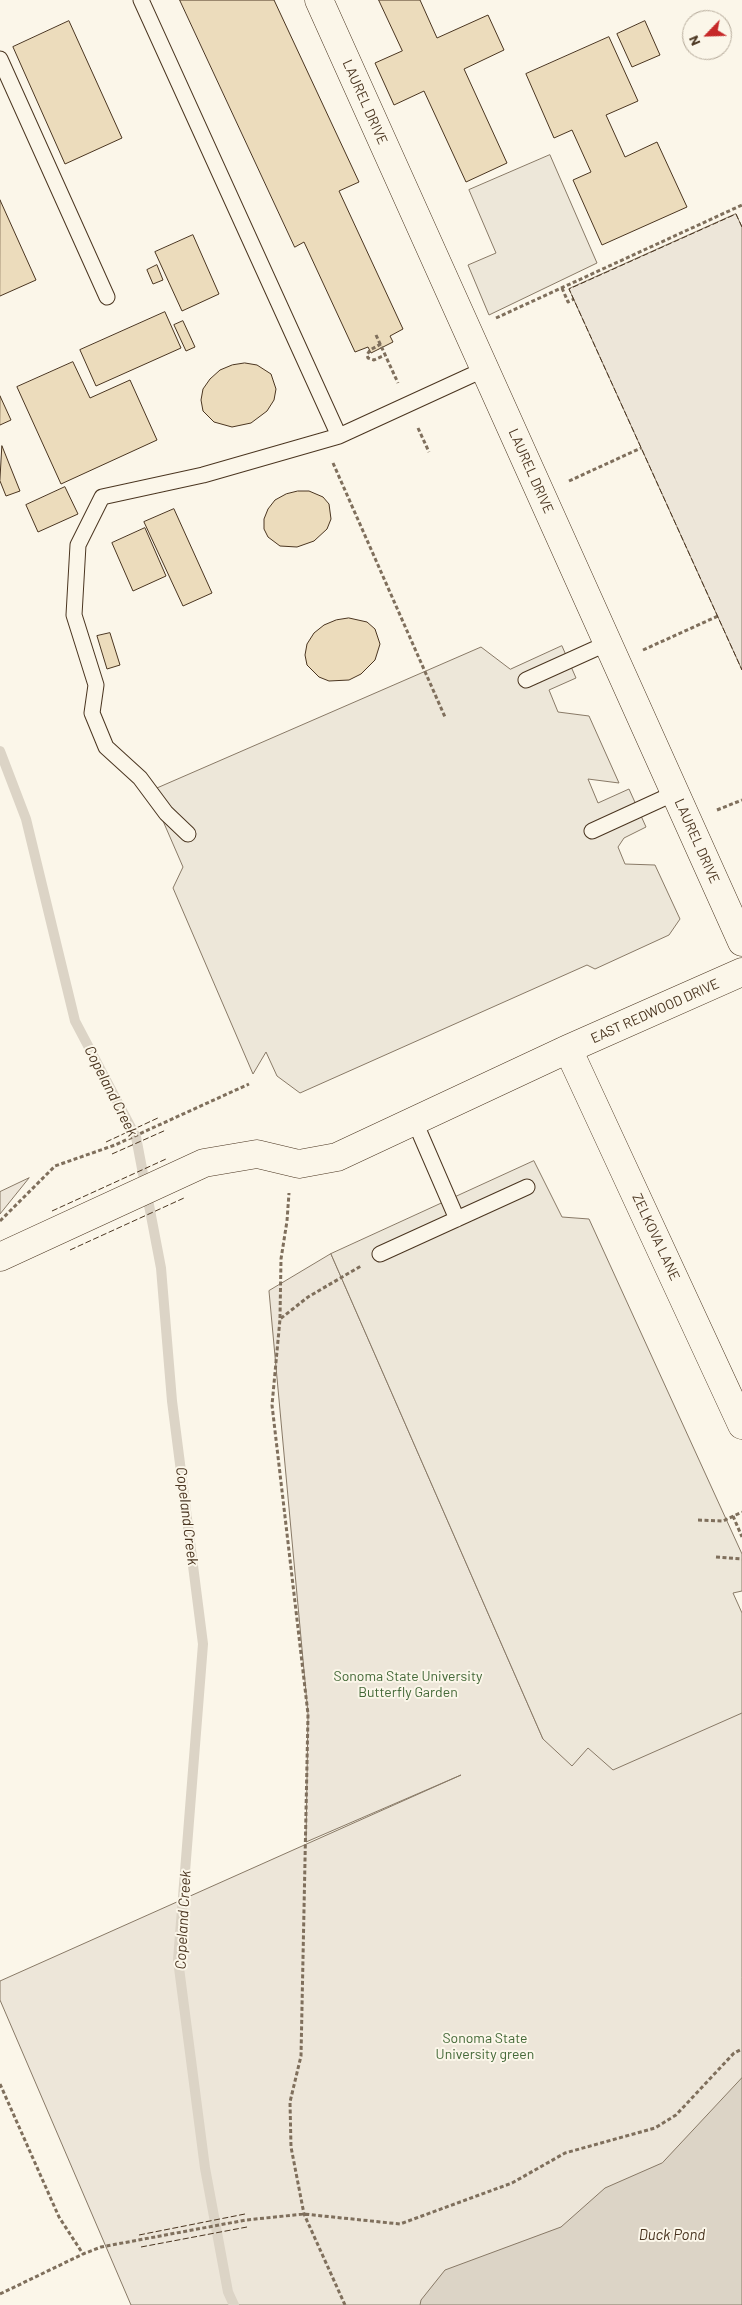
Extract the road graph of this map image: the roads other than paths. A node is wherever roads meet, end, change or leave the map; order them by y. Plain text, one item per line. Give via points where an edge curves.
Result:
1 (141, 0) edge
2 (319, 0) edge
3 (0, 59) edge
4 (107, 297) dead end
5 (485, 369) junction
6 (339, 436) junction
7 (608, 643) junction
8 (526, 680) dead end
9 (675, 793) junction
10 (592, 831) dead end
11 (188, 834) dead end
12 (742, 942) edge
13 (742, 972) edge
14 (568, 1049) junction
15 (415, 1122) junction
16 (527, 1187) dead end
17 (457, 1219) junction
18 (380, 1254) road end
19 (0, 1258) edge
20 (742, 1425) edge

1 - 6 lane
2 - 5 street, LAUREL DRIVE
3 - 4 lane
5 - 6 lane
5 - 7 street, LAUREL DRIVE
6 - 11 lane via 203,475 102,497 78,545 74,615 96,685 92,713 106,748 140,778 166,813
7 - 8 lane
7 - 9 street, LAUREL DRIVE
9 - 10 lane
9 - 12 street, LAUREL DRIVE
13 - 14 street, EAST REDWOOD DRIVE
14 - 15 street, EAST REDWOOD DRIVE
14 - 20 street, ZELKOVA LANE
15 - 17 lane
15 - 19 street, EAST REDWOOD DRIVE via 336,1157 299,1164 257,1154 204,1163
16 - 17 lane
17 - 18 lane

